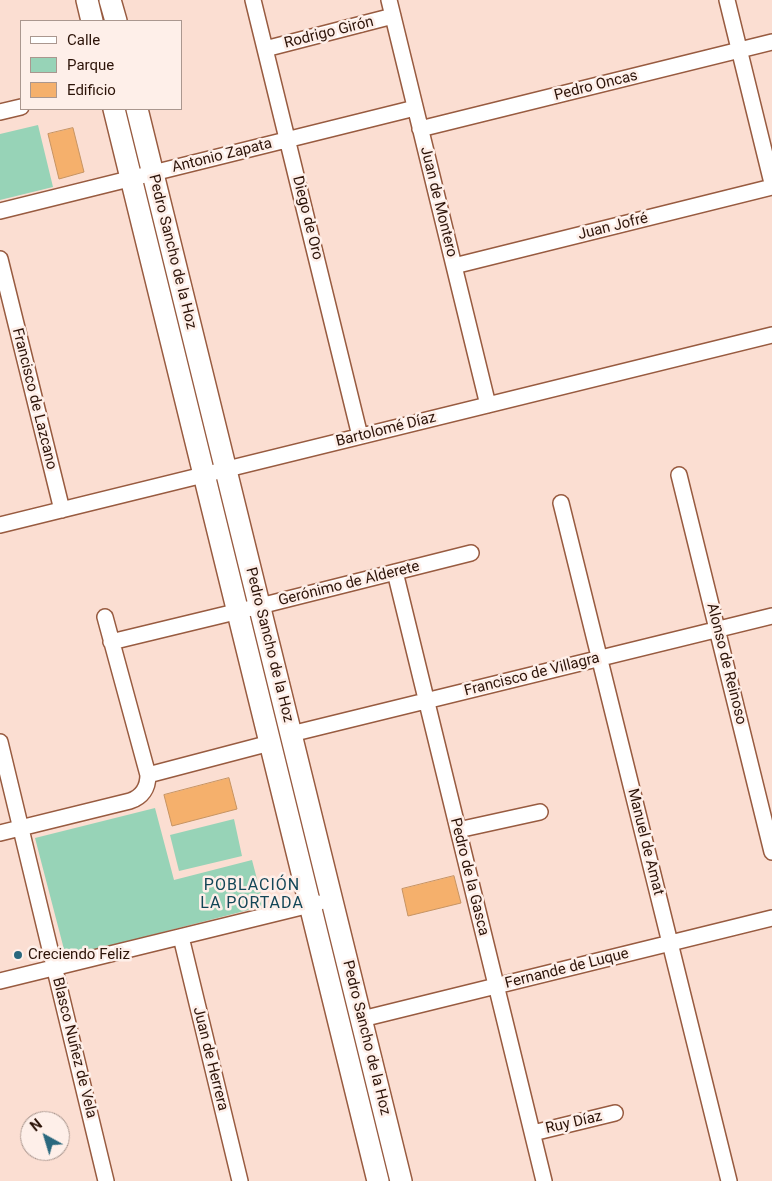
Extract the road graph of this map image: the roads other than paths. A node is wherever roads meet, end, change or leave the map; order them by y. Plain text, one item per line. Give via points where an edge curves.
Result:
1 (87, 0) edge
2 (110, 0) edge
3 (253, 0) edge
4 (389, 0) edge
5 (727, 0) edge
6 (393, 16) junction
7 (92, 20) edge
8 (116, 20) edge
9 (772, 42) edge
10 (265, 49) junction
11 (739, 50) junction
12 (20, 106) edge
13 (415, 108) junction
14 (114, 110) edge
15 (137, 110) edge
16 (0, 112) edge
17 (420, 130) junction
18 (288, 140) junction
19 (153, 173) junction
20 (131, 179) junction
21 (772, 183) edge
22 (772, 187) edge
23 (0, 211) edge
24 (0, 259) edge
25 (454, 266) junction
26 (772, 335) edge
27 (488, 405) junction
28 (360, 436) junction
29 (226, 469) junction
30 (204, 474) junction
31 (679, 475) dead end
32 (561, 503) dead end
33 (62, 510) junction
34 (0, 525) edge
35 (470, 553) dead end
36 (395, 572) junction
37 (260, 606) junction
38 (238, 612) junction
39 (772, 616) edge
40 (104, 617) dead end
41 (717, 630) junction
42 (112, 642) junction
43 (600, 658) junction
44 (426, 700) junction
45 (291, 734) junction
46 (0, 742) edge
47 (270, 743) junction
48 (148, 775) junction
49 (540, 812) dead end
50 (21, 828) junction
51 (458, 830) junction
52 (0, 833) edge
53 (772, 852) edge
54 (332, 899) junction
55 (310, 905) junction
56 (772, 918) edge
57 (181, 937) junction
58 (670, 943) junction
59 (54, 968) junction
60 (0, 981) edge
61 (496, 986) junction
62 (362, 1019) junction
63 (615, 1114) dead end
64 (532, 1133) junction
65 (106, 1181) edge
66 (240, 1181) edge
67 (378, 1181) edge
68 (401, 1181) edge
69 (544, 1181) edge
70 (729, 1181) edge

1 - 7 street
2 - 8 street
3 - 10 street, Diego de Oro
4 - 6 street, Juan de Montero
5 - 11 street
6 - 10 street, Rodrigo Girón
6 - 13 street, Juan de Montero
9 - 11 street, Pedro Oncas
10 - 18 street, Diego de Oro
11 - 17 street, Pedro Oncas
11 - 21 street
12 - 16 street
13 - 17 street, Juan de Montero
13 - 18 street, Antonio Zapata
14 - 20 street, Pedro Sancho de la Hoz
15 - 19 street, Pedro Sancho de la Hoz
17 - 25 street, Juan de Montero
18 - 19 street, Antonio Zapata
18 - 28 street, Diego de Oro
19 - 20 street, Antonio Zapata
19 - 29 street, Pedro Sancho de la Hoz
20 - 23 street, Antonio Zapata
20 - 30 street, Pedro Sancho de la Hoz
22 - 25 street, Juan Jofré
24 - 33 street, Francisco de Lazcano
25 - 27 street, Juan de Montero
26 - 27 street, Bartolomé Díaz
27 - 28 street, Bartolomé Díaz
28 - 29 street, Bartolomé Díaz
29 - 30 street, Bartolomé Díaz
29 - 37 street, Pedro Sancho de la Hoz
30 - 33 street, Bartolomé Díaz
30 - 38 street, Pedro Sancho de la Hoz
31 - 41 street, Alonso de Reinoso
32 - 43 street, Manuel de Amat
33 - 34 street, Bartolomé Díaz
35 - 36 street, Gerónimo de Alderete
36 - 37 street, Gerónimo de Alderete
36 - 44 street, Pedro de la Gasca
37 - 38 street, Gerónimo de Alderete
37 - 45 street, Pedro Sancho de la Hoz
38 - 42 street, Gerónimo de Alderete
38 - 47 street, Pedro Sancho de la Hoz
39 - 41 street, Francisco de Villagra
40 - 42 street
41 - 43 street, Francisco de Villagra
41 - 53 street, Alonso de Reinoso
42 - 48 street
43 - 44 street, Francisco de Villagra
43 - 58 street, Manuel de Amat
44 - 45 street, Francisco de Villagra
44 - 51 street, Pedro de la Gasca
45 - 54 street, Pedro Sancho de la Hoz
46 - 50 street, Blasco Nuñez de Vela
47 - 48 street
47 - 55 street, Pedro Sancho de la Hoz
48 - 50 street via 147,786 136,799
49 - 51 street
50 - 52 street
50 - 59 street, Blasco Nuñez de Vela
51 - 61 street, Pedro de la Gasca
54 - 55 street
54 - 62 street, Pedro Sancho de la Hoz
55 - 57 street
55 - 67 street, Pedro Sancho de la Hoz
56 - 58 street, Fernande de Luque
57 - 59 street
57 - 66 street, Juan de Herrera
58 - 61 street, Fernande de Luque
58 - 70 street, Manuel de Amat
59 - 60 street
59 - 65 street, Blasco Nuñez de Vela
61 - 62 street, Fernande de Luque
61 - 64 street, Pedro de la Gasca
62 - 68 street, Pedro Sancho de la Hoz
63 - 64 street, Ruy Díaz
64 - 69 street, Pedro de la Gasca

